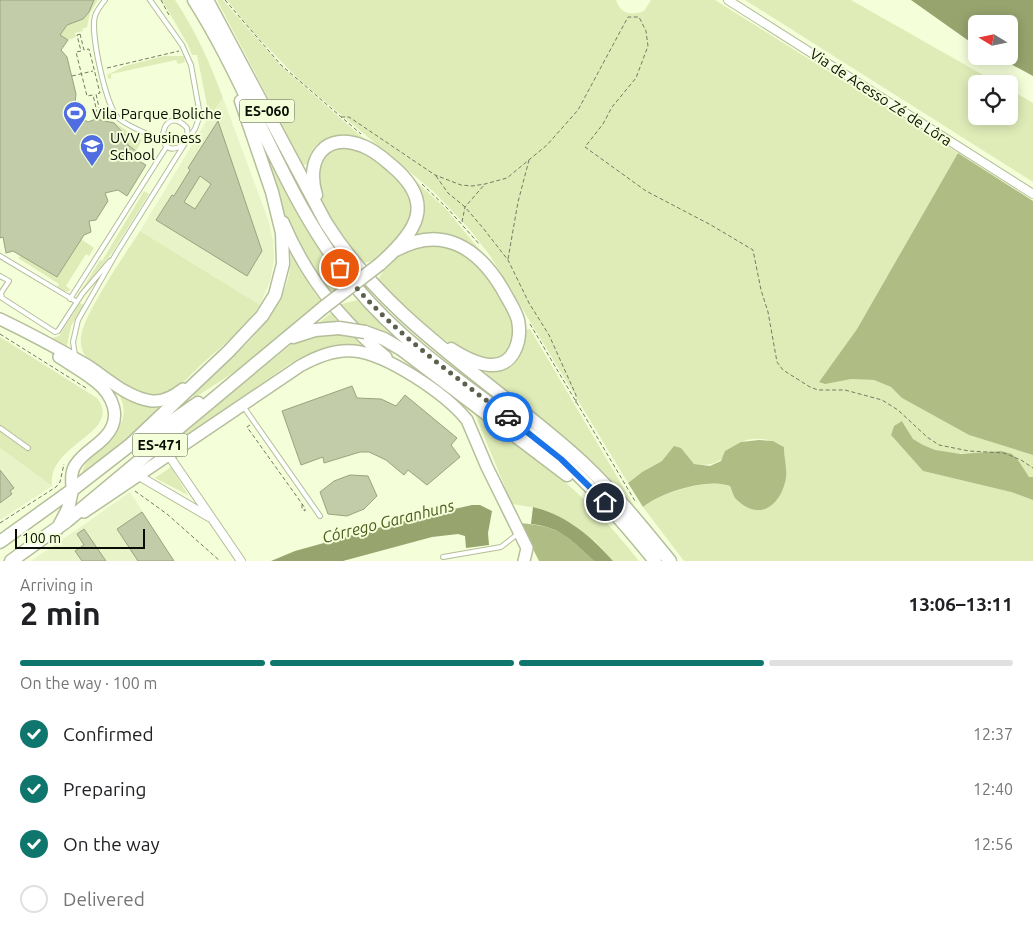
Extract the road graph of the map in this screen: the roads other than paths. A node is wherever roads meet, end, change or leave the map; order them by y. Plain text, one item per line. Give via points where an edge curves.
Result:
1 (105, 0) edge
2 (150, 0) edge
3 (194, 0) edge
4 (207, 0) edge
5 (728, 0) edge
6 (228, 63) junction
7 (163, 141) junction
8 (167, 146) junction
9 (1033, 194) edge
10 (277, 209) junction
11 (326, 223) junction
12 (396, 250) junction
13 (117, 252) junction
14 (0, 256) edge
15 (0, 276) edge
16 (70, 299) junction
17 (77, 302) junction
18 (0, 319) edge
19 (414, 324) junction
20 (277, 345) junction
21 (229, 351) junction
22 (77, 359) junction
23 (251, 366) junction
24 (400, 368) junction
25 (243, 406) junction
26 (0, 428) edge
27 (161, 444) junction
28 (28, 448) dead end
29 (170, 456) junction
30 (139, 476) junction
31 (72, 490) junction
32 (320, 516) dead end
33 (211, 518) junction
34 (62, 525) junction
35 (519, 533) junction
36 (633, 535) junction
37 (1, 539) edge
38 (443, 557) dead end
39 (11, 561) edge
40 (241, 561) edge
41 (524, 561) edge
42 (655, 561) edge
43 (670, 561) edge

1 - 7 lane via 95,16 94,26 110,103 118,117
2 - 7 lane via 184,50 200,115 188,140 187,128 177,121 162,130
3 - 6 main road, ES-060
4 - 11 main road, ES-060
5 - 9 street, Via de Acesso Zé de Lôra
6 - 10 main road
6 - 36 main road, ES-060 via 314,230 355,287 400,333 561,459
7 - 8 lane
8 - 13 lane via 184,145
8 - 16 lane
10 - 21 main road via 284,254 279,284 262,316
10 - 24 main road via 301,258 327,297 354,328
11 - 12 main road via 313,180 316,158 333,143 363,146 379,154 403,175 415,194 418,207 414,224
11 - 19 main road, ES-060 via 366,276
12 - 19 main road via 412,242 438,239 471,251 492,271 513,307 518,320 518,340 507,360 491,365 458,353
12 - 20 main road, ES-471, bridge
13 - 17 lane
13 - 22 lane via 78,320 73,342
14 - 16 lane
15 - 17 lane via 9,281 2,298 53,332 58,332
16 - 17 lane
18 - 22 main road
18 - 31 main road via 95,381 112,399 112,428 76,463 71,477
19 - 43 main road, ES-060 via 586,465
20 - 23 main road, ES-471
20 - 36 main road, bridge via 305,333 339,328 384,339 597,498
21 - 22 main road via 178,394 162,401 134,396
21 - 31 main road via 130,445
23 - 27 main road, ES-471
23 - 31 main road, ES-471
24 - 25 main road via 363,352 324,354 291,371
24 - 35 main road via 447,401 467,422
25 - 29 main road
25 - 32 lane
26 - 28 lane
27 - 29 street
27 - 34 main road, ES-471
29 - 30 main road
29 - 33 street
30 - 33 street
30 - 34 main road
31 - 34 main road
31 - 37 main road, ES-471
33 - 40 street
34 - 39 main road, ES-471
35 - 38 lane via 501,547
35 - 41 main road via 527,548
36 - 42 main road, ES-060

